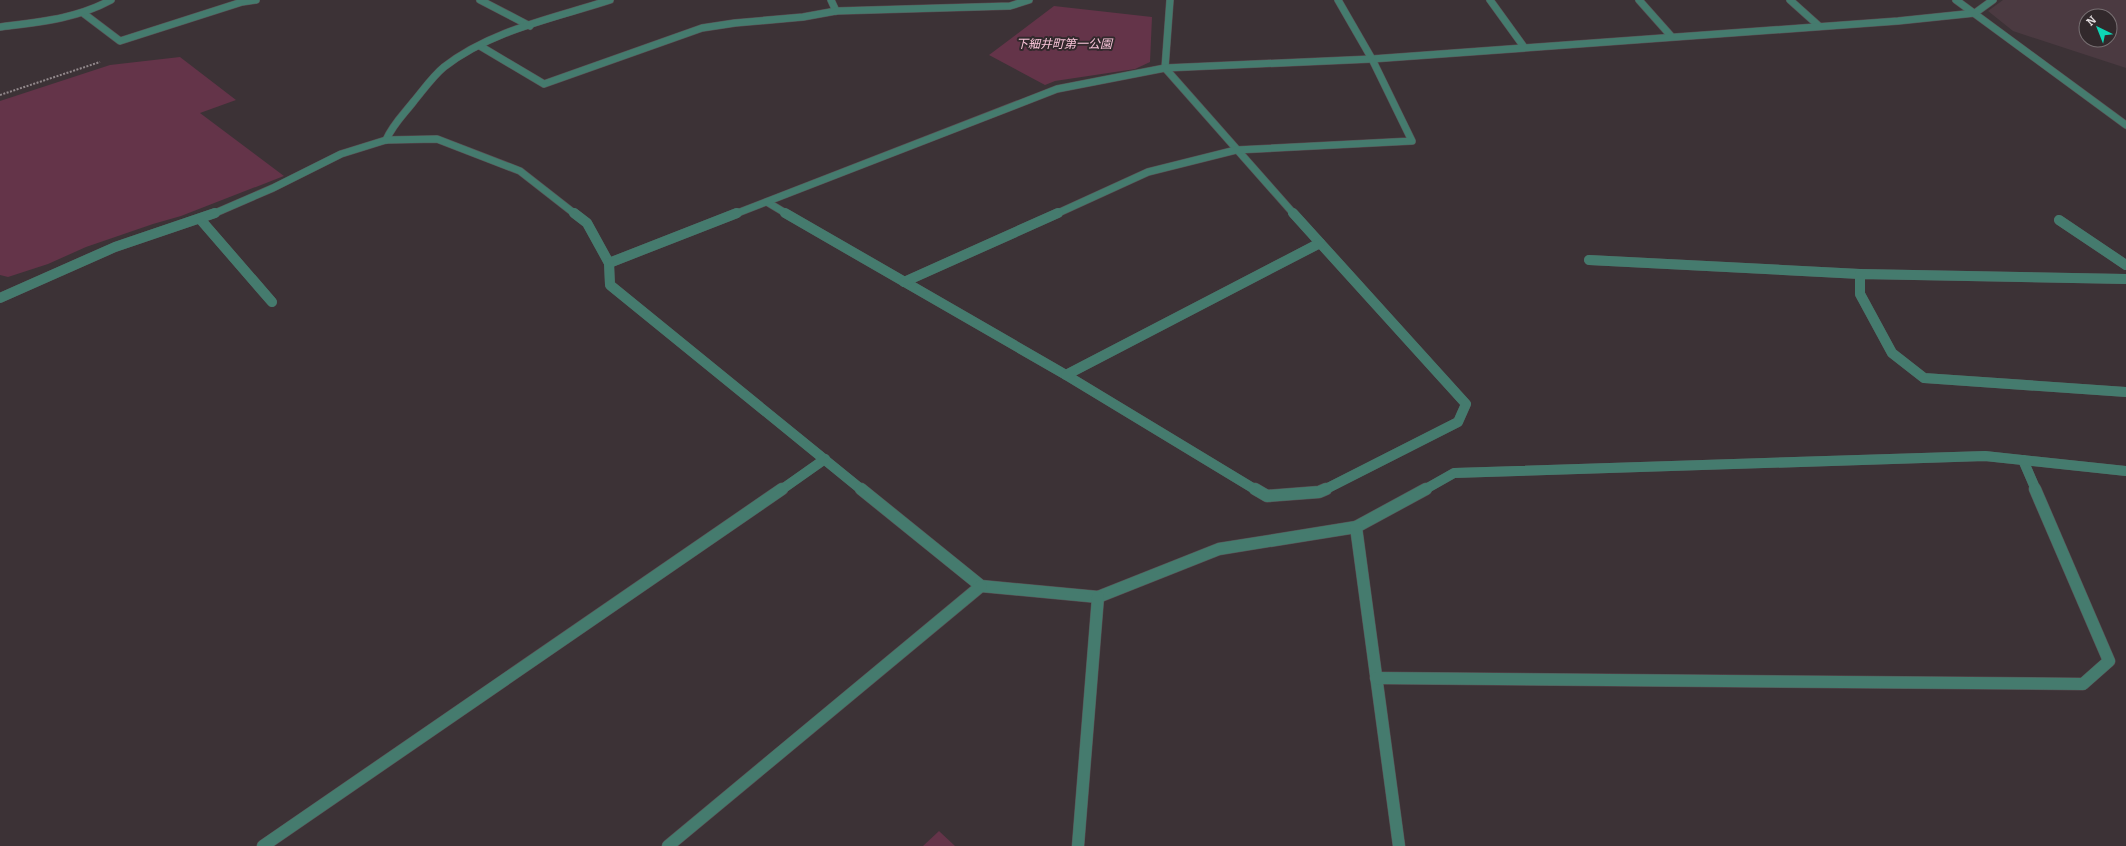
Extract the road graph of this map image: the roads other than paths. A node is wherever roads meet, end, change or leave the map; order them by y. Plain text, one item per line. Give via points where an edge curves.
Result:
1 (111, 0) edge
2 (256, 0) edge
3 (480, 0) edge
4 (610, 0) edge
5 (830, 0) edge
6 (1029, 0) edge
7 (1170, 0) edge
8 (1338, 0) edge
9 (1490, 0) edge
10 (1639, 0) edge
11 (1790, 0) edge
12 (1956, 0) edge
13 (1993, 0) edge
14 (836, 11) junction
15 (83, 13) junction
16 (1975, 13) junction
17 (530, 26) junction
18 (1819, 26) junction
19 (0, 27) edge
20 (1672, 36) junction
21 (480, 46) junction
22 (1524, 47) junction
23 (1372, 59) junction
24 (1165, 68) junction
25 (2126, 125) edge
26 (386, 140) junction
27 (1236, 150) junction
28 (767, 202) junction
29 (200, 219) junction
30 (2059, 220) dead end
31 (1320, 243) junction
32 (1589, 260) dead end
33 (609, 263) junction
34 (2126, 265) edge
35 (1860, 274) junction
36 (2126, 279) edge
37 (904, 282) junction
38 (4, 291) edge
39 (0, 298) edge
40 (272, 302) dead end
41 (1066, 375) junction
42 (2126, 392) edge
43 (825, 459) junction
44 (2023, 460) junction
45 (2126, 471) edge
46 (1356, 527) junction
47 (981, 586) junction
48 (1098, 597) junction
49 (1376, 678) junction
50 (263, 846) edge
51 (668, 846) edge
52 (1078, 846) edge
53 (1399, 846) edge

1 - 15 street
2 - 15 street via 242,2 120,41
3 - 17 street
4 - 17 street
5 - 14 street
6 - 14 street via 1010,6
7 - 24 street
8 - 23 street
9 - 22 street
10 - 20 street
11 - 18 street
12 - 16 street
13 - 16 street
14 - 21 street via 810,18 744,21 702,28 544,84
15 - 19 street via 65,19
16 - 18 street
16 - 25 street
17 - 21 street
18 - 20 street
20 - 22 street
21 - 26 street via 445,67 390,128
22 - 23 street
23 - 24 street
23 - 27 street via 1412,141
24 - 27 street
24 - 28 street via 1057,89
26 - 29 street via 341,154 273,188
26 - 33 street via 437,139 520,171 587,223
27 - 31 street
27 - 37 street via 1148,172
28 - 33 street
28 - 37 street
29 - 38 street via 115,247
29 - 40 street
30 - 34 street
31 - 41 street
31 - 41 street via 1466,404 1458,422 1319,492 1267,496
32 - 35 street
33 - 43 street via 610,285
35 - 36 street
35 - 42 street via 1860,294 1892,353 1924,378
37 - 41 street
38 - 39 street
43 - 47 street
43 - 50 street
44 - 45 street
44 - 46 street via 1985,456 1454,472
44 - 49 street via 2109,661 2083,684
46 - 48 street via 1219,549
46 - 49 street
47 - 48 street
47 - 51 street
48 - 52 street
49 - 53 street

